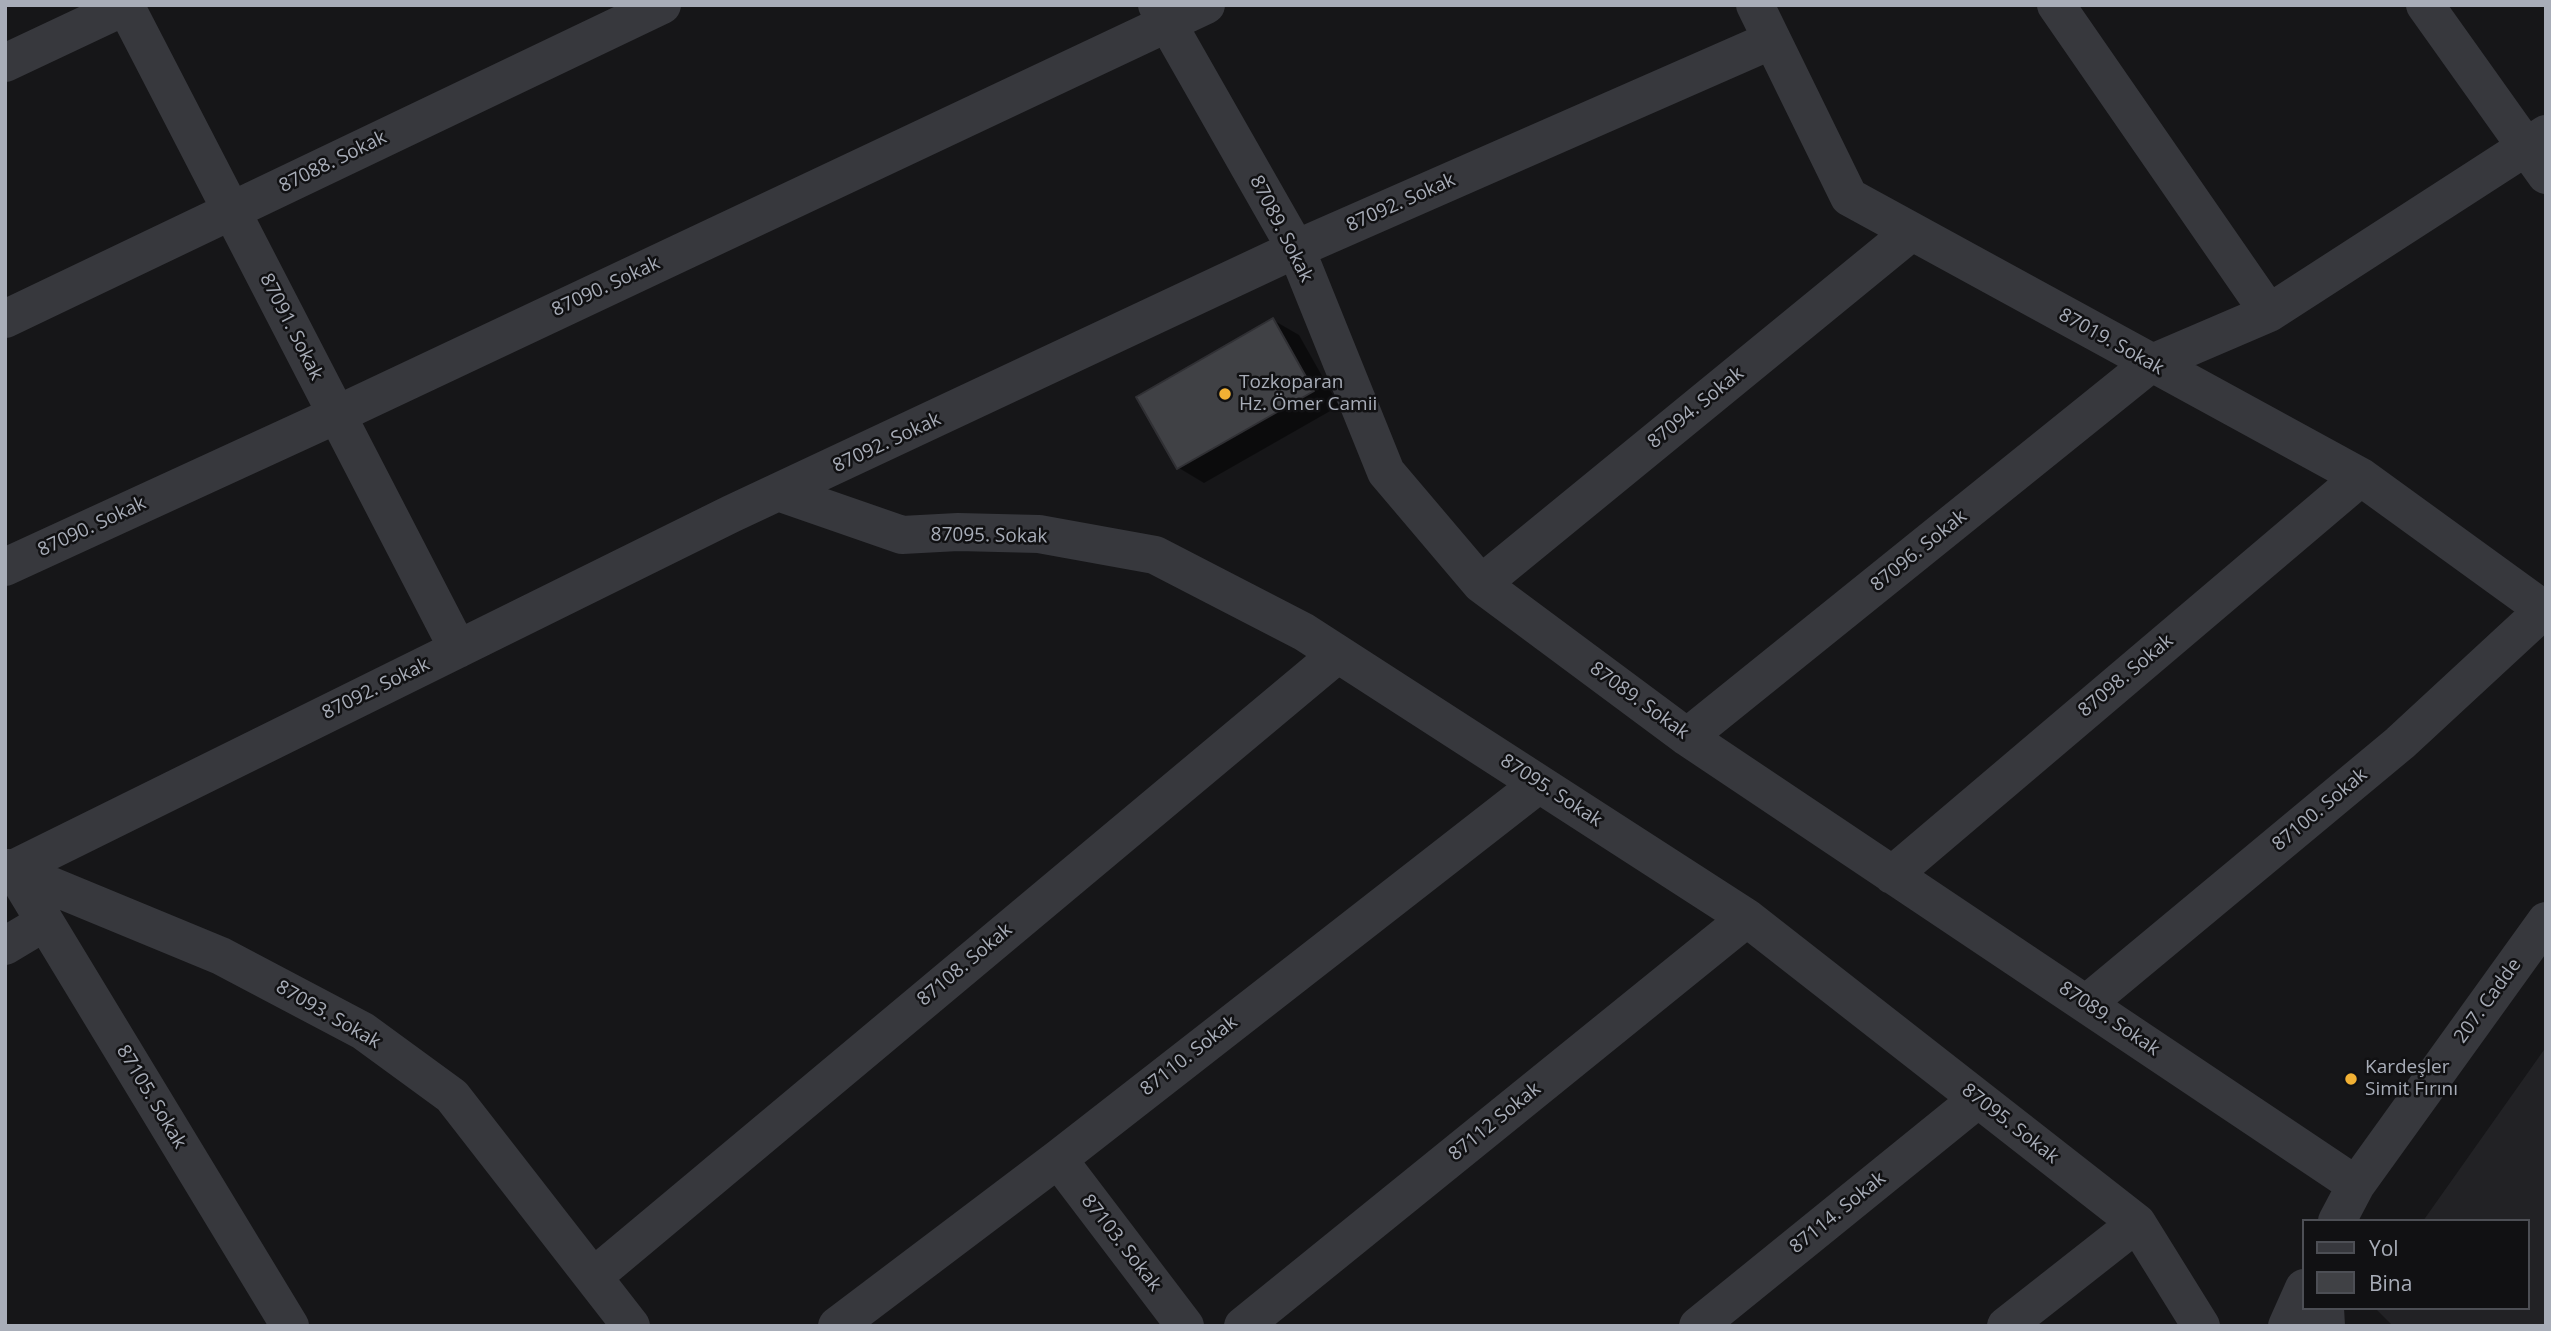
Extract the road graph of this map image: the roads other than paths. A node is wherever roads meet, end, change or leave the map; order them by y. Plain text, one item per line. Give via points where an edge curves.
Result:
1 (662, 5) edge
2 (1206, 5) edge
3 (1755, 5) edge
4 (2056, 5) edge
5 (2425, 5) edge
6 (126, 6) edge
7 (1163, 14) edge
8 (1772, 40) junction
9 (5, 63) edge
10 (2539, 152) edge
11 (231, 211) junction
12 (1910, 233) junction
13 (1296, 249) junction
14 (2269, 313) junction
15 (5, 319) edge
16 (2150, 364) junction
17 (336, 415) junction
18 (2361, 477) junction
19 (781, 493) junction
20 (5, 567) edge
21 (1481, 584) junction
22 (2545, 610) edge
23 (458, 649) junction
24 (1338, 654) junction
25 (1687, 737) junction
26 (1539, 783) junction
27 (9, 869) edge
28 (1892, 875) junction
29 (1747, 918) junction
30 (2546, 921) edge
31 (45, 922) junction
32 (5, 946) edge
33 (2086, 1004) junction
34 (1978, 1099) junction
35 (1058, 1159) junction
36 (2357, 1185) junction
37 (2338, 1219) edge
38 (2137, 1223) junction
39 (593, 1277) junction
40 (2302, 1292) edge
41 (2200, 1323) edge
42 (290, 1326) edge
43 (631, 1326) edge
44 (837, 1326) edge
45 (1185, 1326) edge
46 (1243, 1326) edge
47 (1698, 1326) edge
48 (2006, 1326) edge
49 (2287, 1326) edge

1 - 11 street, 87088. Sokak
2 - 7 street, 87090. Sokak
3 - 8 street, 87019. Sokak
4 - 14 street
5 - 10 street
6 - 9 street
6 - 11 street, 87091. Sokak
7 - 13 street, 87089. Sokak
7 - 17 street, 87090. Sokak
8 - 12 street, 87019. Sokak via 1849,197
8 - 13 street, 87092. Sokak
10 - 14 street, 87096. Sokak
11 - 15 street, 87088. Sokak
11 - 17 street, 87091. Sokak
12 - 16 street, 87019. Sokak
12 - 21 street, 87094. Sokak
13 - 19 street, 87092. Sokak
13 - 21 street, 87089. Sokak via 1386,472
14 - 16 street, 87096. Sokak
16 - 18 street, 87019. Sokak
16 - 25 street, 87096. Sokak
17 - 20 street, 87090. Sokak
17 - 23 street, 87091. Sokak
18 - 22 street, 87019. Sokak
18 - 28 street, 87098. Sokak
19 - 23 street, 87092. Sokak
19 - 24 street, 87095. Sokak via 902,535 1039,534 1155,555
21 - 25 street, 87089. Sokak
22 - 33 street, 87100. Sokak via 2400,743
23 - 27 street, 87092. Sokak
24 - 26 street, 87095. Sokak
24 - 39 street, 87108. Sokak
25 - 28 street, 87089. Sokak
26 - 29 street, 87095. Sokak
26 - 35 street, 87110. Sokak
27 - 31 street, 87105. Sokak
27 - 39 street, 87093. Sokak via 222,956 363,1031 452,1096
28 - 33 street, 87089. Sokak
29 - 34 street, 87095. Sokak
29 - 46 street, 87112 Sokak
30 - 36 street, 207. Cadde
31 - 32 street
31 - 42 street, 87105. Sokak
33 - 36 street, 87089. Sokak
34 - 38 street, 87095. Sokak
34 - 47 street, 87114. Sokak
35 - 44 street, 87110. Sokak
35 - 45 street, 87103. Sokak
36 - 37 street, 207. Cadde
38 - 41 street, 87095. Sokak
38 - 48 street
39 - 43 street, 87093. Sokak
40 - 49 street

